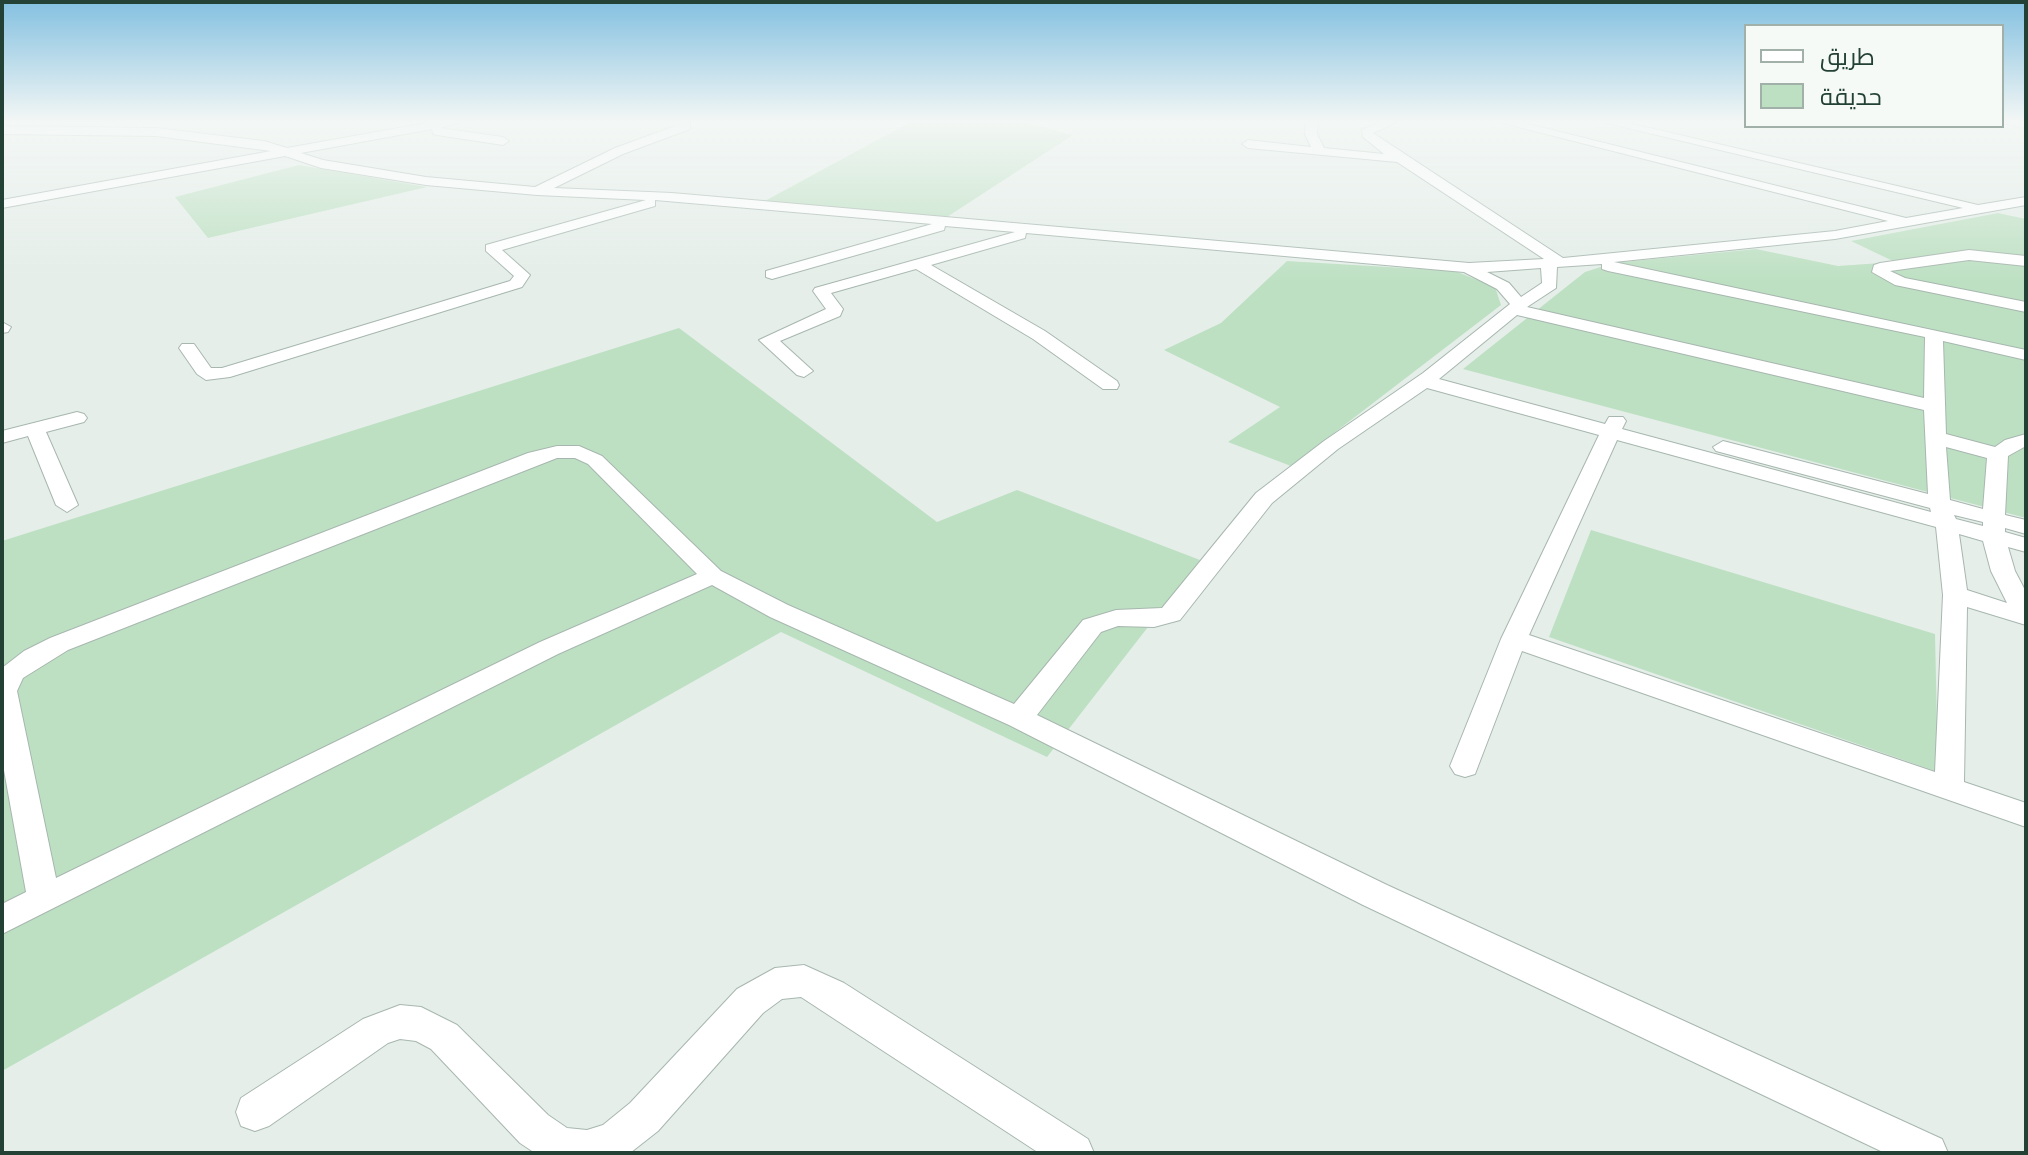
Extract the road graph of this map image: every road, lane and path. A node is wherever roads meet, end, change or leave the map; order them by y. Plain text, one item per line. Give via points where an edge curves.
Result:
1 (171, 174) edge
2 (382, 174) edge
3 (572, 174) edge
4 (1423, 174) edge
5 (1713, 174) edge
6 (1834, 174) edge
7 (537, 191) junction
8 (672, 197) junction
9 (2026, 201) edge
10 (2, 204) edge
11 (1982, 208) junction
12 (1906, 222) junction
13 (953, 223) junction
14 (1038, 229) junction
15 (1583, 261) junction
16 (2026, 261) edge
17 (1555, 263) junction
18 (918, 264) junction
19 (1469, 268) junction
20 (772, 274) dead end
21 (1517, 307) junction
22 (2026, 307) edge
23 (1934, 334) junction
24 (188, 348) dead end
25 (2026, 355) edge
26 (804, 371) dead end
27 (1431, 376) junction
28 (1110, 385) dead end
29 (1934, 406) junction
30 (77, 418) dead end
31 (1614, 426) junction
32 (35, 429) junction
33 (2, 437) edge
34 (1936, 438) junction
35 (2026, 440) edge
36 (1998, 454) junction
37 (67, 505) dead end
38 (1943, 514) junction
39 (2026, 527) edge
40 (1994, 528) junction
41 (2026, 545) edge
42 (713, 576) junction
43 (1955, 595) junction
44 (2026, 616) edge
45 (1514, 639) junction
46 (1019, 718) junction
47 (1465, 766) dead end
48 (1949, 788) junction
49 (2026, 815) edge
50 (44, 899) junction
51 (2, 920) edge
52 (255, 1112) dead end
53 (1074, 1153) edge
54 (1928, 1153) edge

1 - 10 street
2 - 7 street
3 - 7 street
4 - 17 street
5 - 12 street
6 - 11 street
7 - 8 street
8 - 13 street
8 - 24 street via 491,248 522,275 516,284 223,373 206,374
9 - 11 street
11 - 12 street
12 - 15 street via 1806,239
13 - 14 street
13 - 20 street
14 - 18 street
14 - 19 street
15 - 17 street
15 - 23 street
16 - 22 street via 1969,255 1891,264 1880,272 1901,282
17 - 19 street
17 - 21 street via 1550,285
18 - 26 street via 821,291 834,312 768,340
18 - 28 street via 1039,335
19 - 21 street via 1503,286
21 - 27 street
21 - 29 street
23 - 25 street
23 - 29 street
27 - 31 street
27 - 46 street via 1264,498 1171,614 1116,618 1092,626
29 - 34 street
30 - 32 street
31 - 38 street
31 - 45 street
32 - 33 street
32 - 37 street
34 - 36 street
34 - 38 street
35 - 36 street
36 - 40 street
38 - 40 street
38 - 43 street
39 - 40 street
40 - 41 street
40 - 44 street via 2003,571
42 - 46 street
42 - 50 street via 549,648
42 - 50 street via 595,460 579,452 557,452 59,644 13,672 3,691
43 - 44 street
43 - 48 street
45 - 47 street
45 - 48 street
46 - 54 street via 1375,895
48 - 49 street
50 - 51 street
52 - 53 street via 376,1031 400,1022 421,1024 444,1037 534,1129 561,1147 587,1150 614,1141 644,1117 750,1001 775,984 804,981

